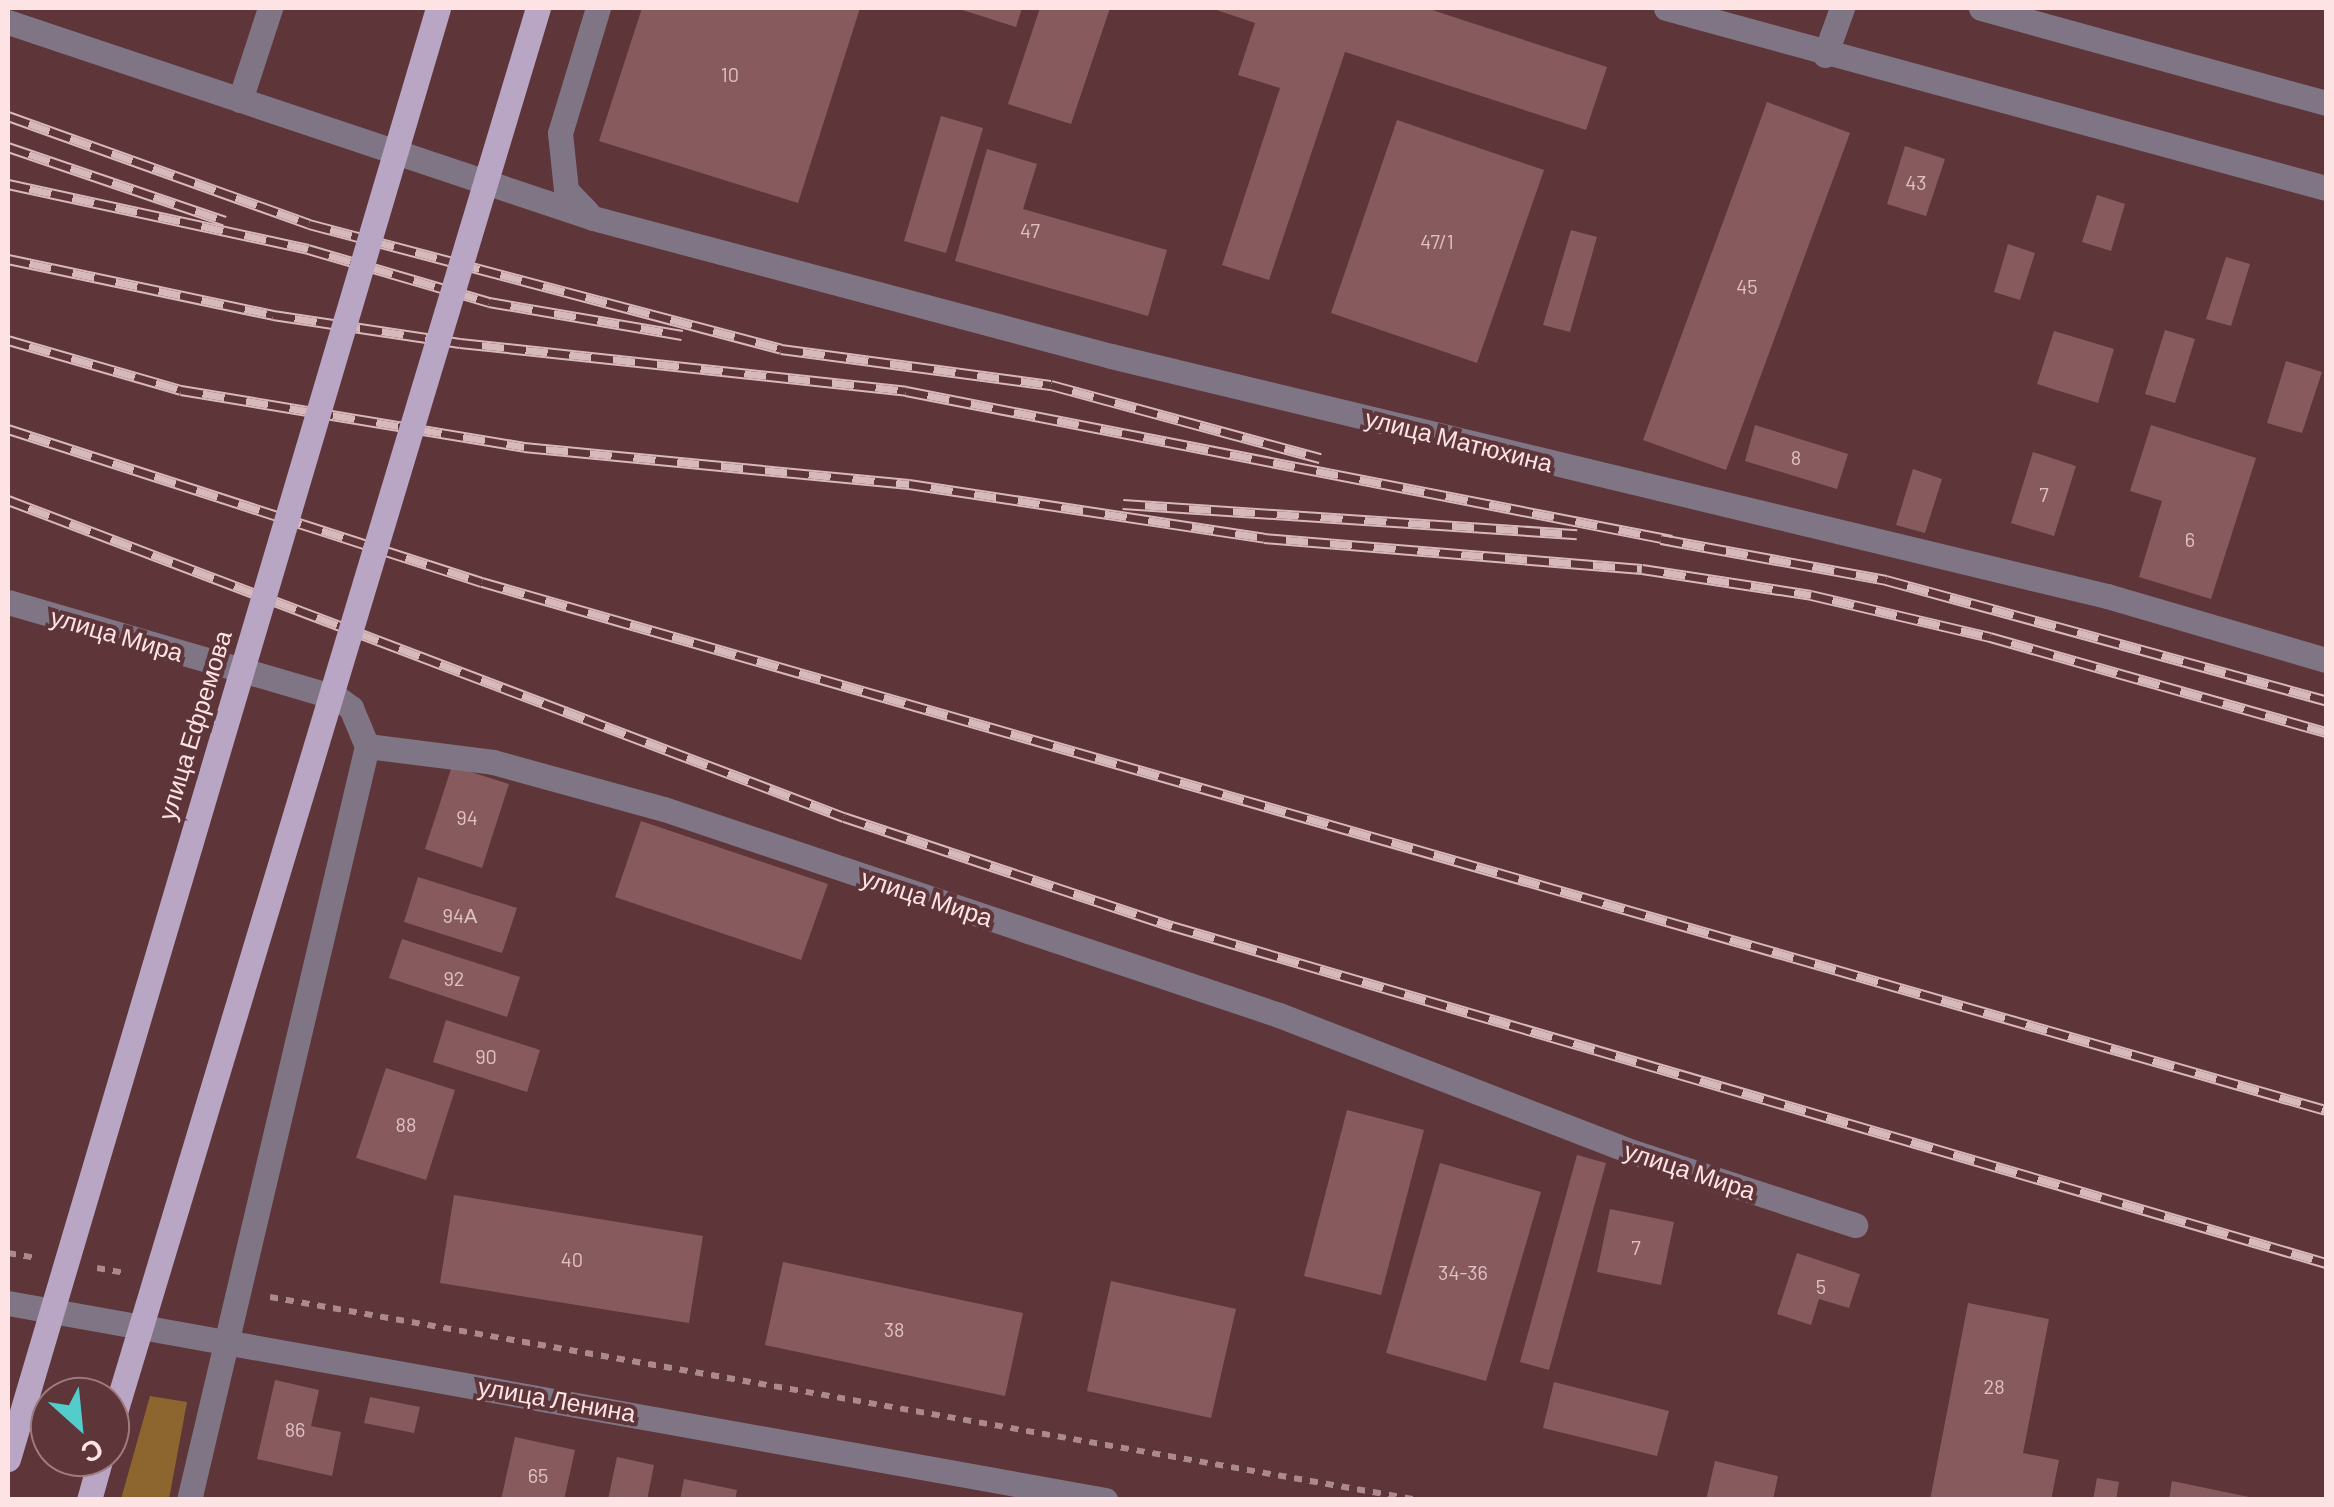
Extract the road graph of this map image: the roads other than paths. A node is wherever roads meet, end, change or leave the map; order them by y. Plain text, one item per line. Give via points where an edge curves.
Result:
1 (270, 8) edge
2 (438, 8) edge
3 (538, 8) edge
4 (598, 8) edge
5 (1666, 8) edge
6 (1842, 8) edge
7 (1982, 8) edge
8 (8, 22) edge
9 (1825, 56) junction
10 (240, 100) junction
11 (2326, 103) edge
12 (2326, 188) edge
13 (593, 218) junction
14 (8, 602) edge
15 (2326, 660) edge
16 (367, 746) junction
17 (1855, 1225) dead end
18 (8, 1303) edge
19 (226, 1338) junction
20 (126, 1377) edge
21 (8, 1459) edge
22 (1068, 1496) edge
23 (189, 1500) edge
24 (1105, 1500) edge

1 - 10 street
2 - 21 main road, улица Ефремова, bridge
3 - 20 main road, bridge
4 - 13 street via 559,158 566,190
5 - 9 street
6 - 9 street
7 - 11 street
8 - 10 street
9 - 12 street
10 - 13 street, улица Матюхина
13 - 15 street, улица Матюхина via 1110,356 2106,596
14 - 16 street, улица Мира via 336,697 351,708
16 - 17 street, улица Мира via 492,762 664,809 1279,1015 1633,1152
16 - 19 street
18 - 19 street, улица Ленина
19 - 22 street, улица Ленина
19 - 23 street
22 - 24 street, улица Ленина

